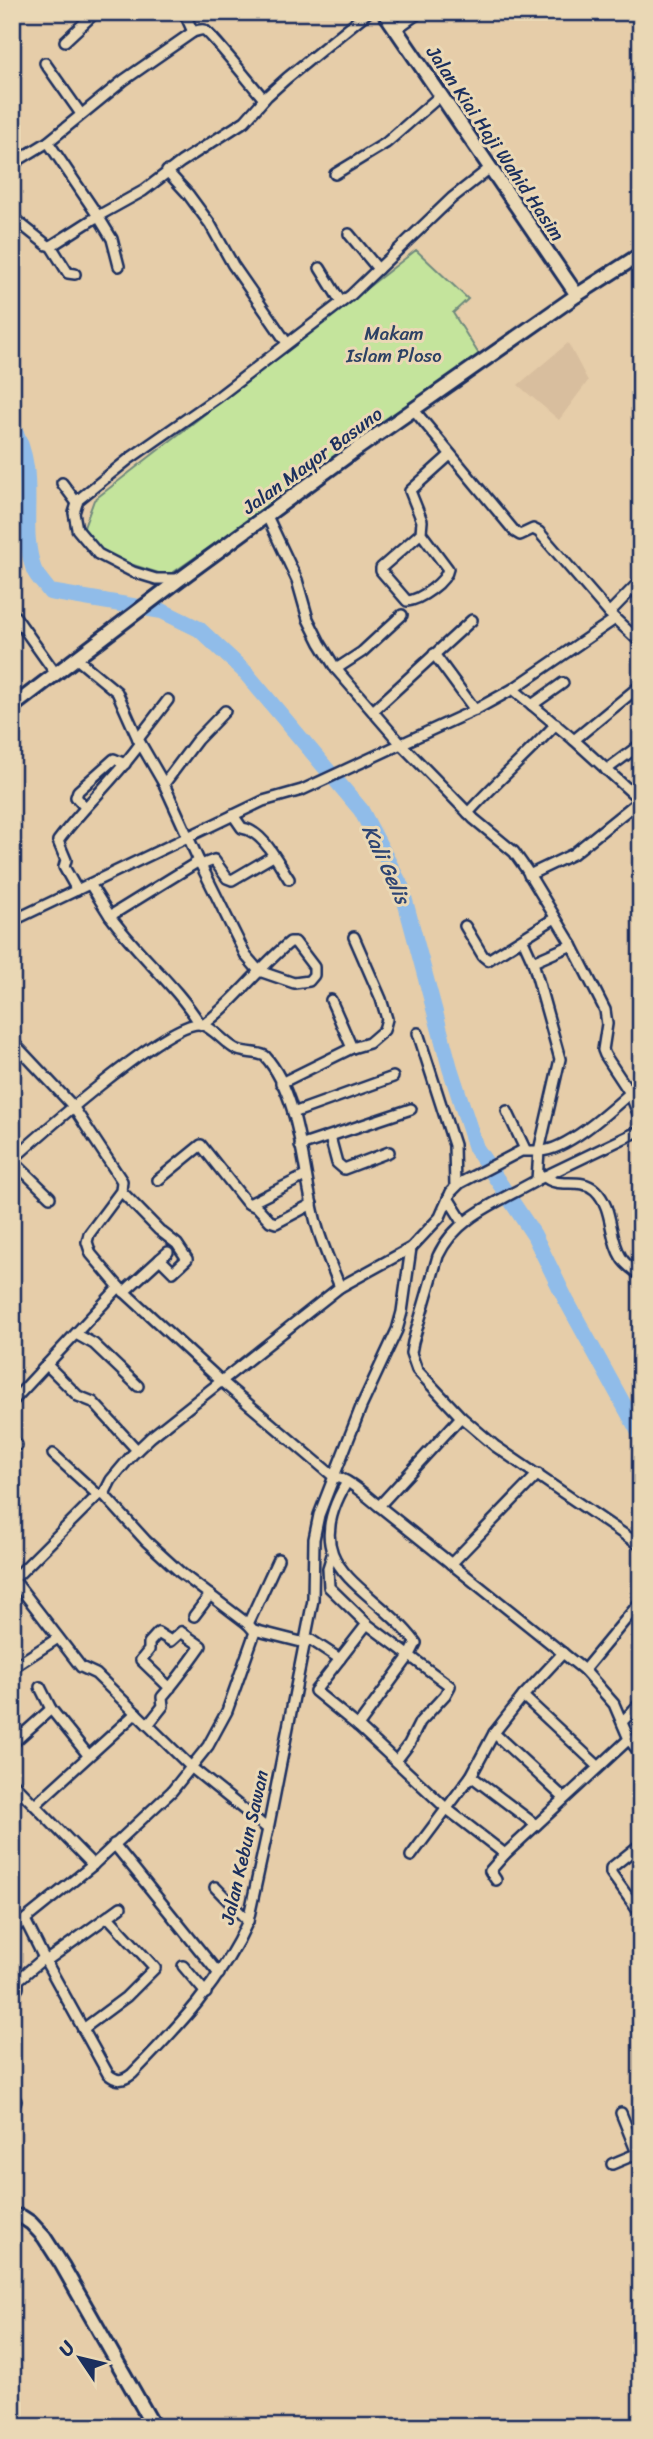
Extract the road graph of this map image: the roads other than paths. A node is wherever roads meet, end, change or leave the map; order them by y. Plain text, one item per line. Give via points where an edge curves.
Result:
1 (96, 12) edge
2 (184, 12) edge
3 (369, 12) edge
4 (384, 12) edge
5 (420, 12) edge
6 (396, 29) junction
7 (193, 32) junction
8 (65, 41) dead end
9 (45, 63) dead end
10 (441, 95) junction
11 (264, 99) junction
12 (81, 114) junction
13 (48, 142) junction
14 (12, 164) edge
15 (491, 168) junction
16 (167, 171) junction
17 (12, 174) edge
18 (335, 174) dead end
19 (12, 184) edge
20 (98, 216) junction
21 (12, 217) edge
22 (349, 234) dead end
23 (51, 246) junction
24 (641, 254) edge
25 (119, 266) dead end
26 (320, 268) dead end
27 (378, 269) junction
28 (75, 274) dead end
29 (577, 295) junction
30 (341, 303) junction
31 (287, 344) junction
32 (414, 410) junction
33 (450, 455) junction
34 (62, 483) dead end
35 (77, 503) junction
36 (267, 516) junction
37 (421, 533) junction
38 (641, 580) edge
39 (178, 581) junction
40 (12, 612) edge
41 (402, 615) dead end
42 (612, 616) junction
43 (472, 620) dead end
44 (641, 643) edge
45 (434, 654) junction
46 (77, 659) junction
47 (336, 669) junction
48 (56, 674) junction
49 (563, 683) dead end
50 (641, 685) edge
51 (513, 689) junction
52 (168, 700) dead end
53 (533, 705) junction
54 (12, 707) edge
55 (374, 710) junction
56 (475, 710) junction
57 (225, 711) dead end
58 (556, 724) junction
59 (574, 740) junction
60 (139, 742) junction
61 (401, 744) junction
62 (641, 744) edge
63 (125, 764) junction
64 (606, 770) junction
65 (164, 784) junction
66 (640, 800) edge
67 (85, 807) junction
68 (468, 813) junction
69 (233, 815) junction
70 (188, 835) junction
71 (273, 856) junction
72 (200, 863) junction
73 (529, 875) junction
74 (289, 878) dead end
75 (90, 884) junction
76 (77, 890) junction
77 (110, 916) junction
78 (555, 918) junction
79 (12, 921) edge
80 (465, 926) dead end
81 (354, 937) dead end
82 (523, 940) junction
83 (572, 946) junction
84 (533, 962) junction
85 (259, 971) junction
86 (331, 1000) dead end
87 (202, 1024) junction
88 (418, 1033) dead end
89 (12, 1041) edge
90 (352, 1048) junction
91 (393, 1077) dead end
92 (281, 1083) junction
93 (641, 1083) edge
94 (630, 1093) junction
95 (72, 1105) junction
96 (411, 1109) dead end
97 (507, 1111) dead end
98 (293, 1113) junction
99 (641, 1121) edge
100 (641, 1130) edge
101 (330, 1138) junction
102 (300, 1146) junction
103 (525, 1149) junction
104 (540, 1151) junction
105 (389, 1152) dead end
106 (12, 1160) edge
107 (305, 1176) junction
108 (538, 1179) junction
109 (158, 1180) dead end
110 (457, 1185) junction
111 (121, 1191) junction
112 (50, 1197) dead end
113 (448, 1198) junction
114 (249, 1204) junction
115 (312, 1204) junction
116 (463, 1222) junction
117 (411, 1248) junction
118 (168, 1252) dead end
119 (160, 1259) junction
120 (641, 1276) edge
121 (340, 1287) junction
122 (122, 1289) junction
123 (76, 1334) junction
124 (47, 1365) junction
125 (220, 1380) junction
126 (138, 1386) dead end
127 (12, 1402) edge
128 (461, 1417) junction
129 (136, 1450) junction
130 (52, 1454) dead end
131 (538, 1474) junction
132 (340, 1479) junction
133 (102, 1494) junction
134 (379, 1506) junction
135 (641, 1546) edge
136 (332, 1555) junction
137 (278, 1559) dead end
138 (451, 1564) junction
139 (13, 1580) edge
140 (210, 1595) junction
141 (641, 1601) edge
142 (194, 1616) dead end
143 (367, 1624) junction
144 (251, 1627) junction
145 (58, 1638) junction
146 (310, 1642) junction
147 (563, 1653) junction
148 (410, 1656) junction
149 (341, 1660) junction
150 (12, 1668) edge
151 (584, 1670) junction
152 (40, 1687) dead end
153 (170, 1688) junction
154 (523, 1696) junction
155 (641, 1702) edge
156 (51, 1709) junction
157 (136, 1713) junction
158 (623, 1721) junction
159 (148, 1725) junction
160 (358, 1726) junction
161 (494, 1733) junction
162 (628, 1739) junction
163 (12, 1744) edge
164 (88, 1755) junction
165 (641, 1755) edge
166 (396, 1761) junction
167 (598, 1766) junction
168 (192, 1768) junction
169 (471, 1776) junction
170 (12, 1782) edge
171 (564, 1798) junction
172 (35, 1805) junction
173 (444, 1806) junction
174 (536, 1825) junction
175 (268, 1829) junction
176 (114, 1844) junction
177 (641, 1844) edge
178 (505, 1854) junction
179 (411, 1856) dead end
180 (93, 1865) junction
181 (496, 1880) dead end
182 (215, 1887) dead end
183 (121, 1908) dead end
184 (641, 1915) edge
185 (107, 1917) junction
186 (25, 1920) junction
187 (248, 1921) junction
188 (12, 1930) edge
189 (45, 1960) junction
190 (183, 1966) dead end
191 (219, 1974) junction
192 (12, 1993) edge
193 (206, 1993) junction
194 (83, 2029) junction
195 (621, 2113) dead end
196 (639, 2152) edge
197 (612, 2164) dead end
198 (12, 2216) edge
199 (154, 2427) edge

1 - 8 street
2 - 7 street
3 - 11 street
4 - 6 main road, Jalan Kiai Haji Wahid Hasim
5 - 6 street
6 - 10 main road, Jalan Kiai Haji Wahid Hasim
7 - 11 street via 205,31
7 - 12 street
9 - 12 street
10 - 15 main road, Jalan Kiai Haji Wahid Hasim
10 - 18 street via 386,143
11 - 16 street via 245,121
12 - 13 street
13 - 14 street
13 - 20 street
15 - 27 street via 452,198
15 - 29 main road, Jalan Kiai Haji Wahid Hasim
16 - 20 street via 143,191
16 - 31 street via 210,224
17 - 19 street
20 - 23 street
20 - 25 street via 112,239
21 - 23 street
22 - 27 street
23 - 28 street via 68,273
24 - 29 main road, Jalan Mayor Basuno
26 - 30 street
27 - 30 street
29 - 32 main road, Jalan Mayor Basuno
30 - 31 street
31 - 35 street via 128,459
32 - 33 street
32 - 36 main road, Jalan Mayor Basuno
33 - 37 street via 410,491 422,521
33 - 42 street via 515,532 539,532
34 - 35 street
35 - 39 street via 78,529 98,554 133,572
36 - 39 main road, Jalan Mayor Basuno
36 - 47 street via 297,580 308,619
37 - 37 street via 448,572 418,598 407,601 381,568
38 - 42 street
39 - 46 main road, Jalan Mayor Basuno
40 - 48 street
41 - 47 street
42 - 44 street
42 - 51 street
43 - 45 street
45 - 55 street
45 - 56 street
46 - 48 main road, Jalan Mayor Basuno
46 - 60 street via 117,692
47 - 55 street
48 - 54 main road, Jalan Mayor Basuno
49 - 53 street
50 - 59 street
51 - 53 street
51 - 56 street
52 - 60 street
53 - 58 street
55 - 61 street
56 - 61 street
57 - 65 street
58 - 59 street
58 - 68 street
59 - 64 street
60 - 63 street
60 - 65 street
61 - 68 street
61 - 69 street via 302,790
62 - 64 street
63 - 67 street
63 - 67 street via 114,759 78,791 76,797
64 - 66 street
65 - 70 street
66 - 73 street via 573,853
67 - 76 street via 57,843
68 - 73 street via 513,852
69 - 70 street
69 - 71 street via 242,828 258,835
70 - 72 street
70 - 75 street
71 - 72 street via 232,880 214,860
71 - 74 street
72 - 77 street
72 - 85 street via 246,956
73 - 78 street
75 - 76 street
75 - 77 street
76 - 79 street
77 - 87 street
78 - 82 street
78 - 83 street
80 - 82 street via 486,960
81 - 90 street via 387,1019 379,1037
82 - 84 street
83 - 84 street
83 - 94 street via 605,1010 603,1050
84 - 104 street via 560,1059
85 - 85 street via 299,983 309,981 315,971 292,941
85 - 87 street
86 - 90 street
87 - 92 street via 237,1050 265,1056
87 - 95 street via 163,1040
88 - 110 street via 454,1145
89 - 95 street
90 - 92 street
91 - 98 street
92 - 98 street
93 - 94 street
94 - 99 street
94 - 104 street via 572,1138
95 - 106 street
95 - 111 street via 122,1181
96 - 101 street
97 - 103 street
98 - 102 street
100 - 108 street
101 - 102 street
101 - 105 street via 337,1163 344,1169
102 - 107 street
103 - 104 street
103 - 110 street
104 - 108 street
106 - 112 street
107 - 114 street
107 - 115 street
108 - 116 street
108 - 120 street via 586,1184 595,1190 607,1209 620,1256
109 - 114 street via 201,1145
110 - 113 street
111 - 119 street via 187,1257 176,1275
111 - 122 street via 87,1241 91,1254
113 - 116 street
113 - 117 street via 440,1217
114 - 115 street via 276,1223
115 - 121 street
116 - 128 street via 438,1256 411,1353 418,1370
117 - 121 street
117 - 132 street via 397,1330 361,1407
118 - 119 street
119 - 122 street
121 - 125 street
122 - 123 street
122 - 125 street
123 - 124 street
123 - 126 street via 94,1344
124 - 127 street
124 - 129 street via 78,1396 93,1402
125 - 129 street
125 - 132 street
128 - 131 street
128 - 134 street
129 - 133 street
130 - 133 street
131 - 135 street
131 - 138 street
132 - 134 street
132 - 136 street via 329,1520
132 - 146 street, Jalan Kebun Sawan via 316,1528
133 - 139 street
133 - 140 street via 146,1541
134 - 138 street
136 - 143 street via 329,1587
136 - 148 street via 415,1640
137 - 144 street
138 - 147 street
139 - 145 street
140 - 142 street
140 - 144 street
141 - 151 street
143 - 148 street
143 - 149 street
144 - 146 street
144 - 168 street via 250,1647 222,1722
145 - 150 street
145 - 157 street via 80,1667 96,1674
146 - 149 street
146 - 175 street, Jalan Kebun Sawan
147 - 151 street
147 - 154 street
148 - 160 street
148 - 166 street via 450,1686
149 - 160 street via 315,1691
151 - 158 street via 609,1696
152 - 156 street
153 - 153 street via 201,1646 181,1632 171,1641 158,1633 141,1660
153 - 159 street
154 - 161 street
154 - 167 street
155 - 158 street
156 - 163 street
156 - 164 street
157 - 159 street
157 - 164 street
158 - 162 street
159 - 168 street
160 - 166 street
161 - 169 street
161 - 171 street
162 - 165 street
162 - 167 street
164 - 172 street
166 - 173 street
167 - 171 street
168 - 175 street
168 - 176 street
169 - 173 street
169 - 174 street
170 - 172 street
171 - 174 street
172 - 180 street
173 - 178 street
173 - 179 street
174 - 178 street
175 - 187 street, Jalan Kebun Sawan
176 - 180 street
176 - 191 street
177 - 184 street via 611,1868
178 - 181 street via 490,1871
180 - 186 street
182 - 187 street
183 - 185 street
185 - 189 street
185 - 194 street via 155,1968
186 - 188 street
186 - 189 street, Jalan Kebun Sawan
187 - 191 street, Jalan Kebun Sawan
189 - 192 street via 18,1980
189 - 194 street, Jalan Kebun Sawan
190 - 193 street
191 - 193 street, Jalan Kebun Sawan
193 - 194 street, Jalan Kebun Sawan via 160,2046 122,2080 108,2074
195 - 196 street
196 - 197 street
198 - 199 main road via 22,2217 44,2237

